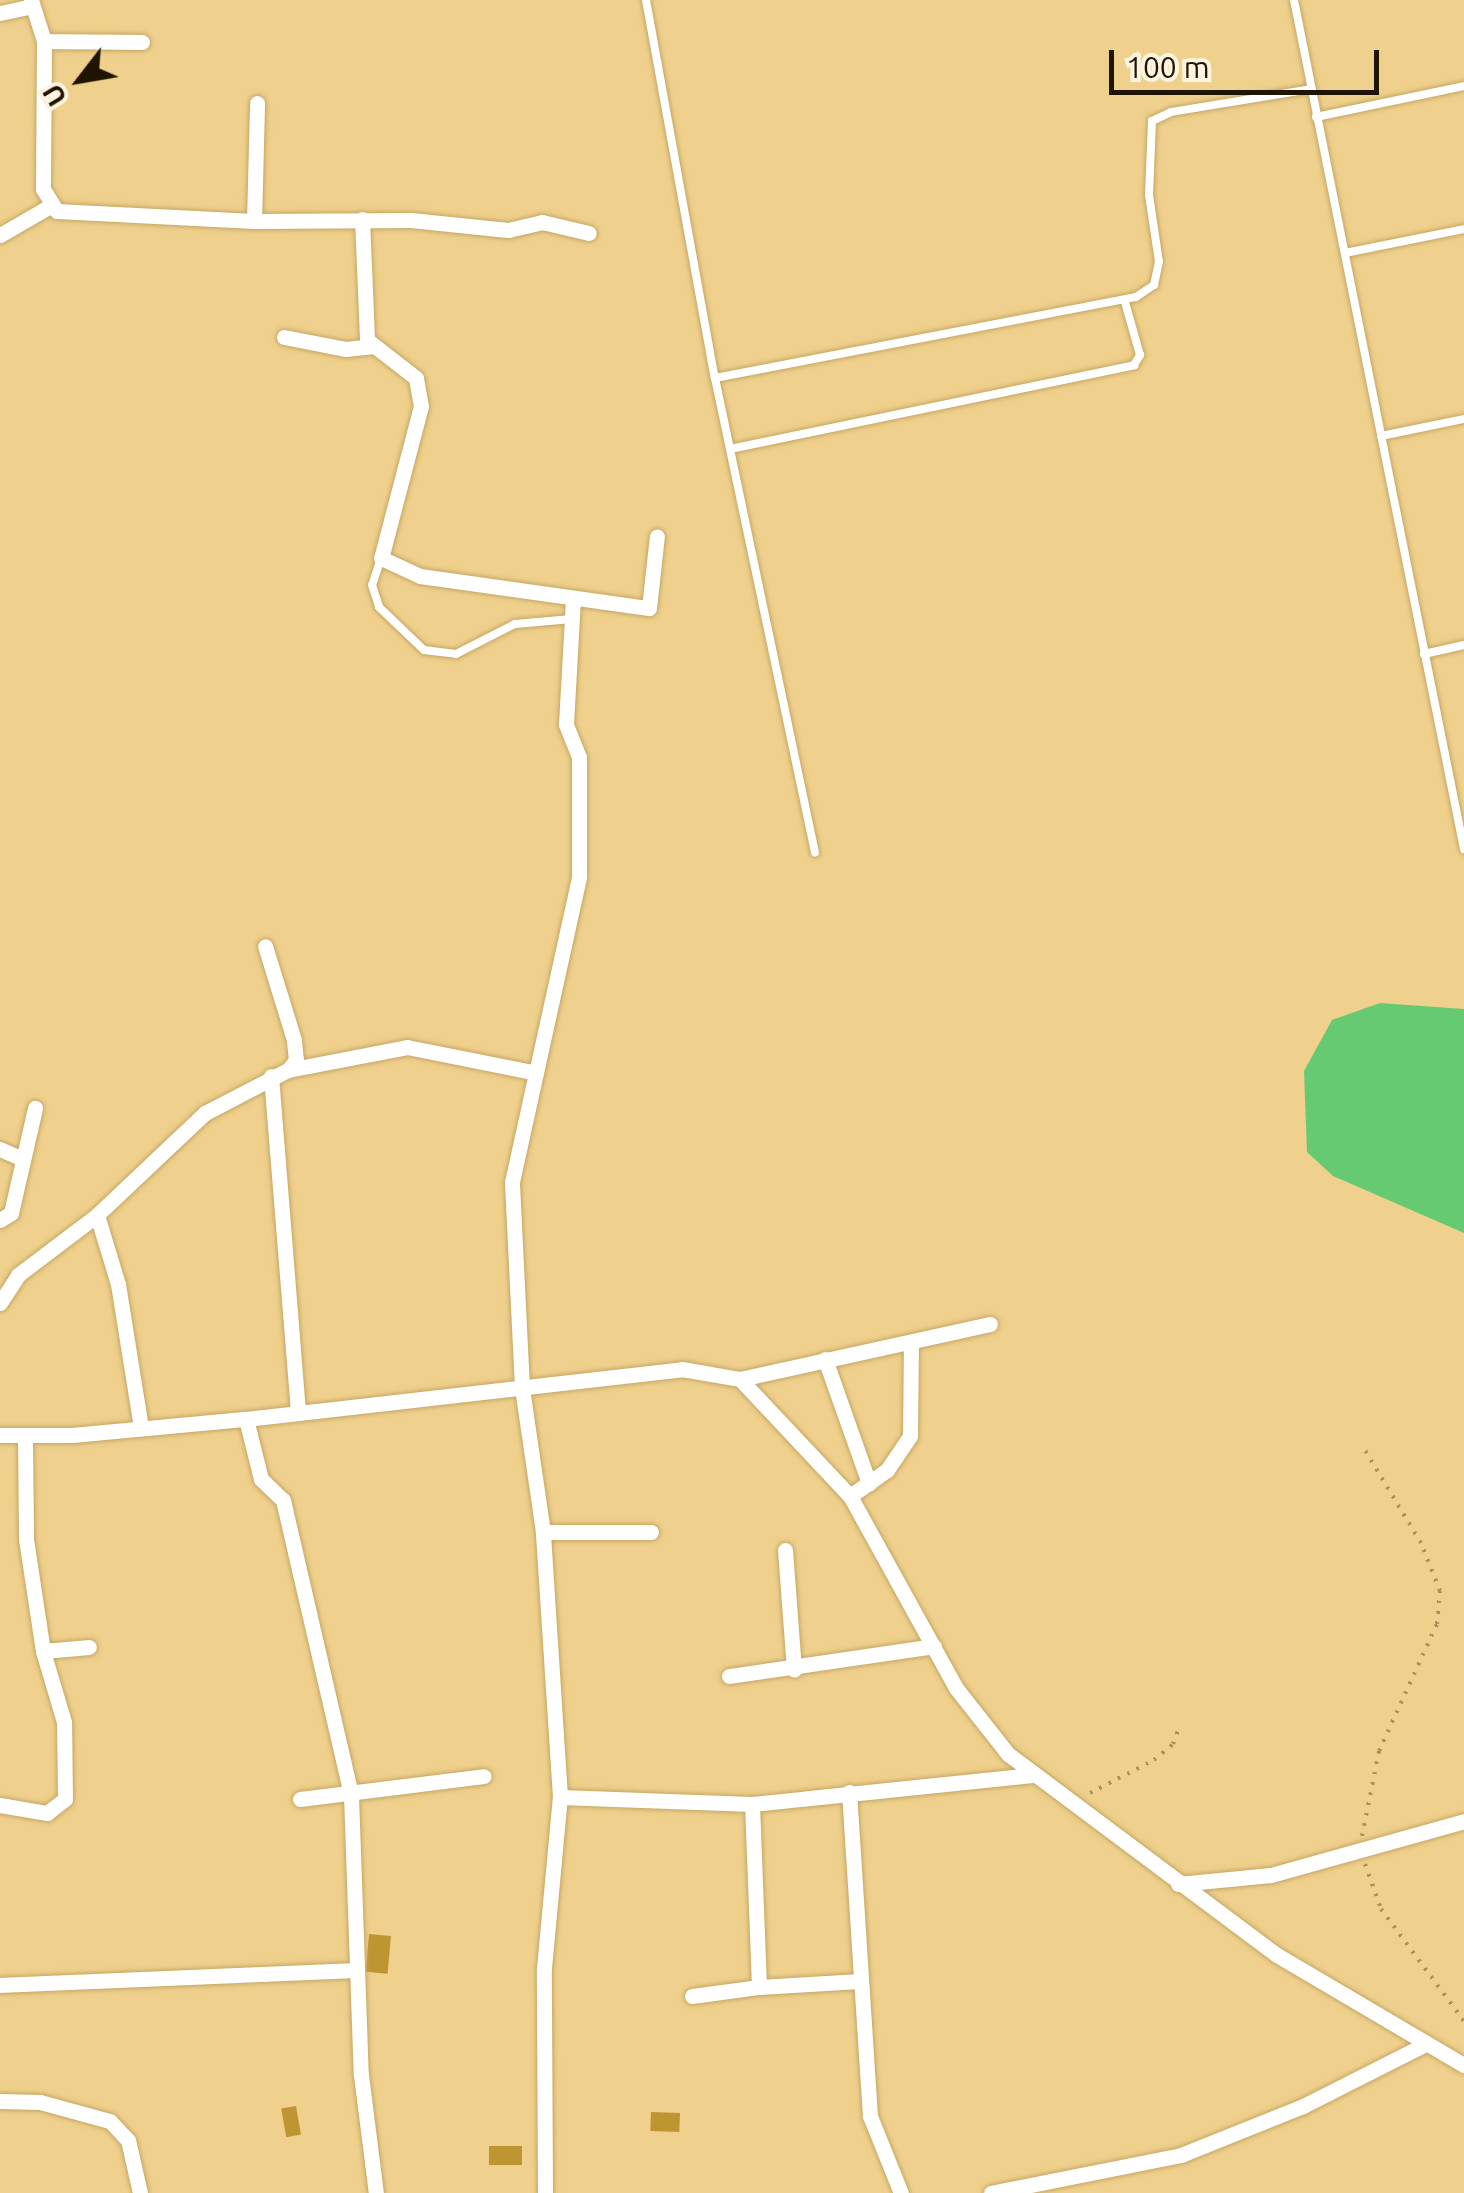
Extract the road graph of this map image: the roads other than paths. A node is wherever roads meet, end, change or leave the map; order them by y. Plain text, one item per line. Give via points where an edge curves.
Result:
1 (646, 0) edge
2 (1294, 0) edge
3 (32, 3) edge
4 (0, 13) edge
5 (44, 41) junction
6 (142, 42) dead end
7 (1464, 86) edge
8 (1311, 89) junction
9 (257, 102) dead end
10 (1316, 118) junction
11 (50, 206) junction
12 (362, 218) junction
13 (254, 221) junction
14 (1464, 229) edge
15 (588, 234) dead end
16 (0, 235) edge
17 (1345, 253) junction
18 (1125, 302) junction
19 (284, 337) dead end
20 (372, 346) junction
21 (715, 378) junction
22 (1464, 419) edge
23 (1381, 436) junction
24 (730, 449) junction
25 (657, 536) dead end
26 (382, 558) junction
27 (573, 600) junction
28 (572, 619) junction
29 (1464, 645) edge
30 (1424, 654) junction
31 (1464, 849) edge
32 (815, 852) dead end
33 (265, 946) dead end
34 (288, 1070) junction
35 (532, 1072) junction
36 (271, 1076) junction
37 (35, 1108) dead end
38 (0, 1148) edge
39 (22, 1159) junction
40 (97, 1215) junction
41 (0, 1220) edge
42 (0, 1303) edge
43 (990, 1324) dead end
44 (911, 1346) junction
45 (824, 1359) junction
46 (740, 1379) junction
47 (522, 1388) junction
48 (298, 1410) junction
49 (246, 1419) junction
50 (141, 1428) junction
51 (0, 1435) edge
52 (25, 1438) junction
53 (869, 1484) junction
54 (850, 1496) junction
55 (544, 1532) junction
56 (650, 1532) dead end
57 (785, 1550) dead end
58 (89, 1646) dead end
59 (934, 1646) junction
60 (43, 1652) junction
61 (794, 1670) junction
62 (729, 1676) dead end
63 (1033, 1775) junction
64 (484, 1776) dead end
65 (849, 1792) junction
66 (352, 1795) junction
67 (300, 1798) dead end
68 (560, 1798) junction
69 (752, 1804) junction
70 (0, 1805) edge
71 (1464, 1821) edge
72 (1178, 1884) junction
73 (355, 1970) junction
74 (860, 1981) junction
75 (0, 1985) edge
76 (759, 1988) junction
77 (692, 1996) dead end
78 (1426, 2044) junction
79 (1464, 2065) edge
80 (0, 2101) edge
81 (140, 2193) edge
82 (376, 2193) edge
83 (545, 2193) edge
84 (901, 2193) edge
85 (991, 2193) edge

1 - 21 lane
2 - 8 lane
3 - 4 street
3 - 5 street
5 - 6 street
5 - 11 street via 42,189
7 - 10 lane
8 - 10 lane
8 - 18 lane via 1171,112 1152,121 1149,195 1159,262 1154,284
9 - 13 street
10 - 17 lane
11 - 13 street
11 - 16 street
12 - 13 street
12 - 15 street via 508,230 542,222
12 - 20 street
14 - 17 lane
17 - 23 lane
18 - 21 lane
18 - 24 lane via 1140,355 1134,365
19 - 20 street via 346,349
20 - 26 street via 416,378 421,406
21 - 24 lane
22 - 23 lane
23 - 30 lane
24 - 32 lane
25 - 27 street via 649,608
26 - 27 street via 420,576 504,584
26 - 28 lane via 372,585 379,607 424,650 456,654 515,624
27 - 28 street
28 - 35 street via 566,724 579,757 580,876
29 - 30 lane
30 - 31 lane
33 - 34 street via 294,1040 296,1060
34 - 35 street via 407,1047
34 - 36 street
35 - 47 street via 512,1182
36 - 40 street via 206,1113
36 - 48 street
37 - 39 street
38 - 39 street
39 - 41 street via 11,1213
40 - 42 street via 18,1275
40 - 50 street via 118,1284
43 - 44 street
44 - 45 street
44 - 53 street via 910,1436
45 - 46 street
45 - 53 street
46 - 47 street via 682,1370
46 - 54 street
47 - 48 street
47 - 55 street
48 - 49 street
49 - 50 street
49 - 66 street via 261,1478 283,1500
50 - 52 street
51 - 52 street
52 - 60 street via 28,1558
53 - 54 street
54 - 59 street
55 - 56 street
55 - 68 street
57 - 61 street
58 - 60 street
59 - 61 street
59 - 63 street via 978,1720
60 - 70 street via 64,1722 66,1799 47,1814
61 - 62 street
63 - 65 street
63 - 72 street
64 - 66 street
65 - 69 street
65 - 74 street
66 - 67 street
66 - 73 street
68 - 69 street
68 - 83 street via 544,1968
69 - 76 street
71 - 72 street via 1271,1875
72 - 78 street via 1277,1955
73 - 75 street
73 - 82 street
74 - 76 street
74 - 84 street via 872,2126
76 - 77 street
78 - 79 street
78 - 85 street via 1303,2106 1180,2155
80 - 81 street via 40,2102 110,2120 128,2140

